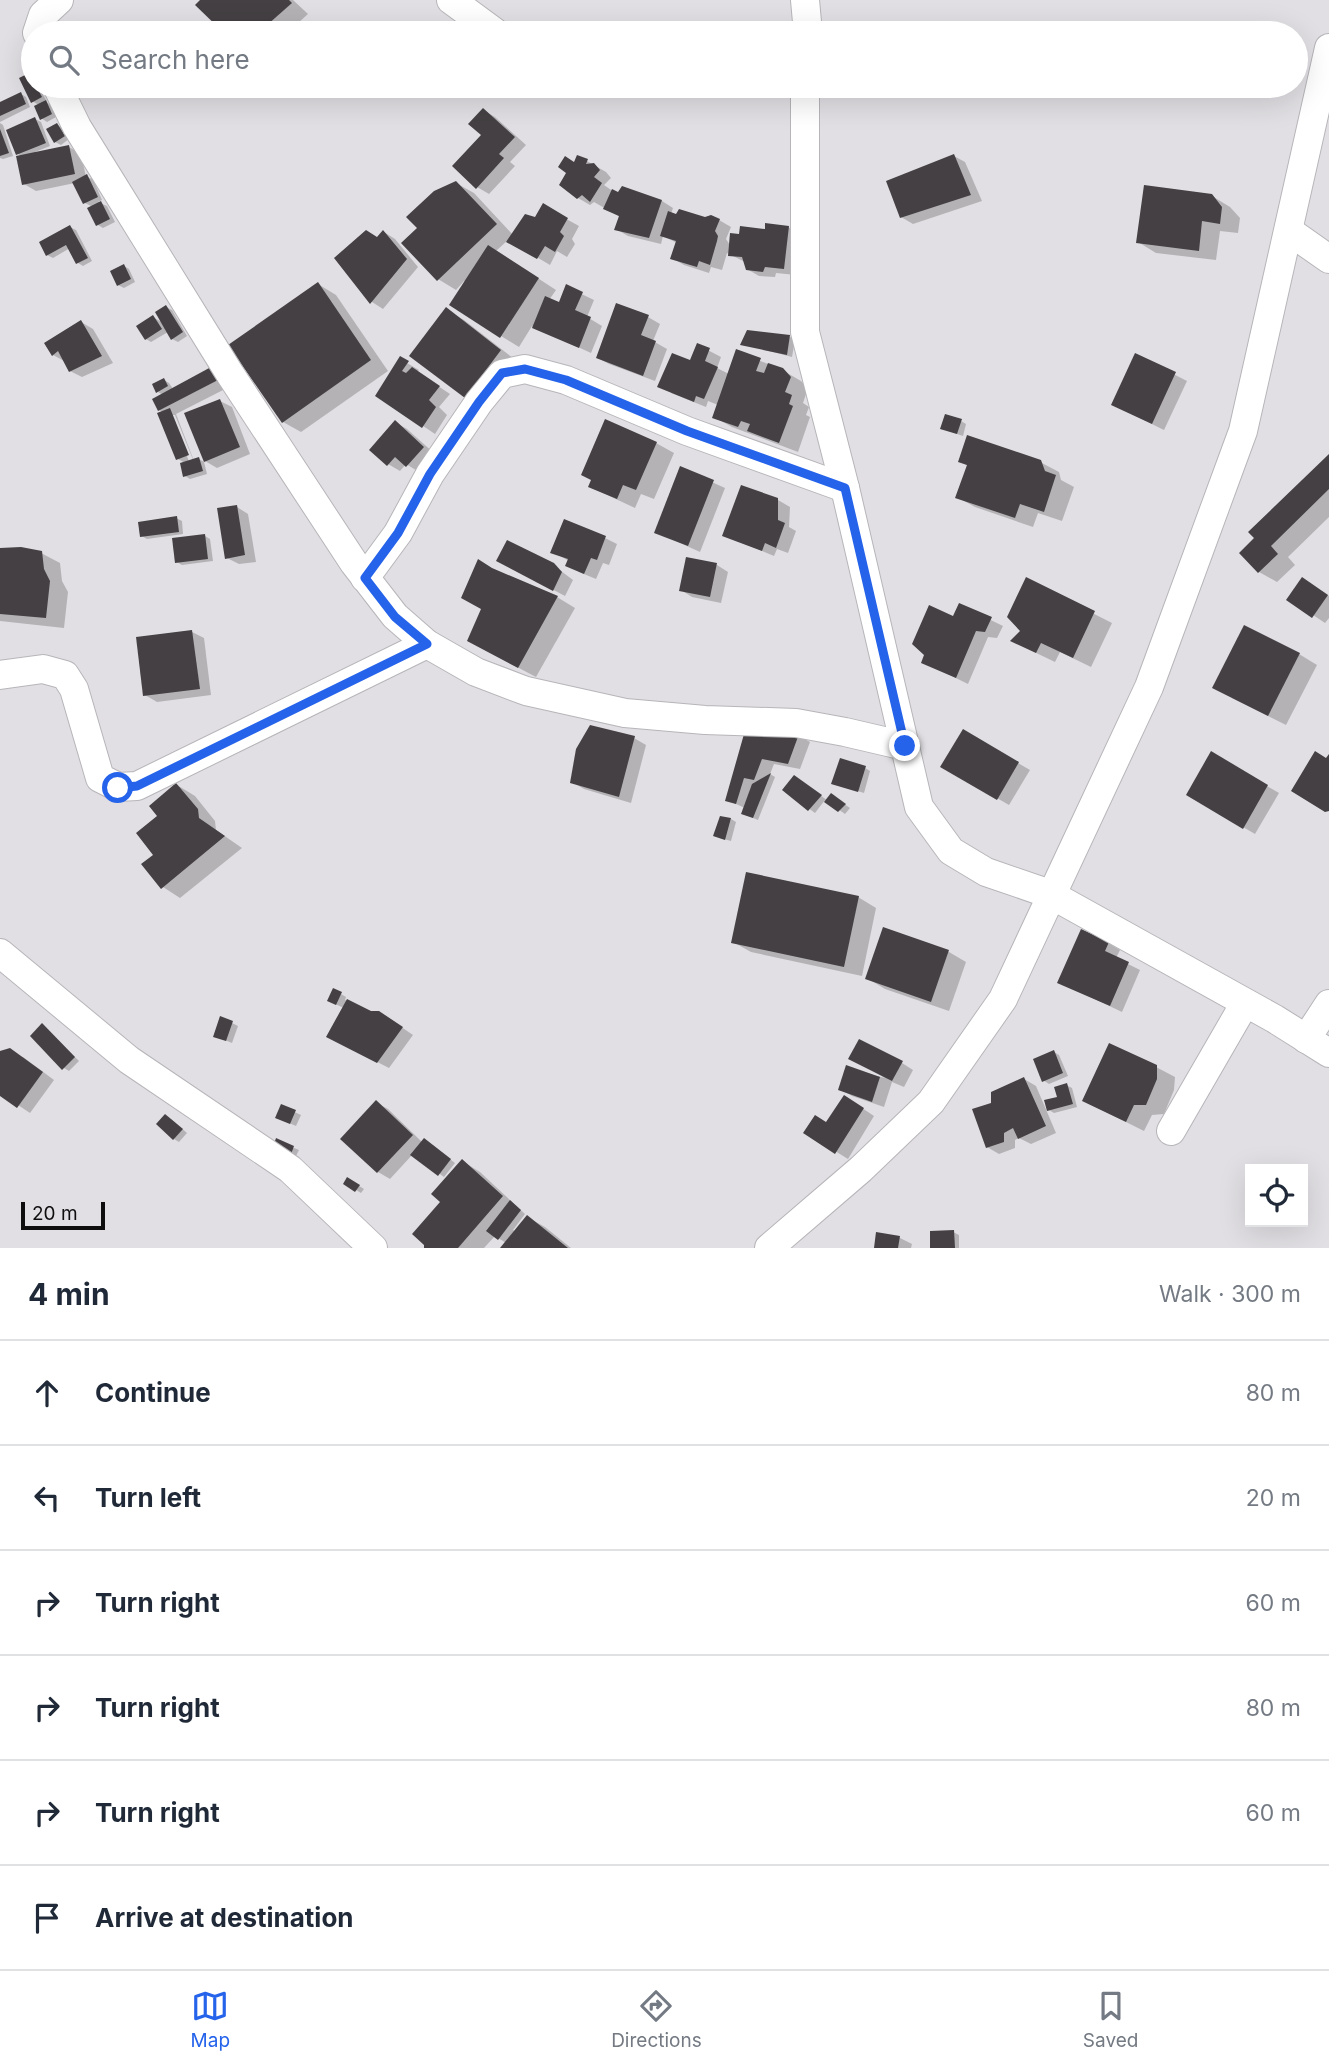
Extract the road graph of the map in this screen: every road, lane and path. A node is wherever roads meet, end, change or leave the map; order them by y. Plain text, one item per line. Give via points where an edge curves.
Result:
1 (59, 0) edge
2 (450, 0) edge
3 (806, 0) edge
4 (41, 21) edge
5 (479, 21) edge
6 (807, 21) edge
7 (1329, 48) edge
8 (63, 98) edge
9 (805, 98) edge
10 (1289, 231) junction
11 (1329, 259) edge
12 (845, 488) junction
13 (365, 578) junction
14 (427, 644) junction
15 (0, 675) edge
16 (905, 746) junction
17 (1050, 894) junction
18 (0, 953) edge
19 (1245, 1003) junction
20 (1329, 1003) edge
21 (1317, 1046) edge
22 (1171, 1131) dead end
23 (373, 1248) edge
24 (769, 1248) edge

1 - 4 street
2 - 5 street
3 - 6 street
7 - 10 street
8 - 13 street via 230,374
9 - 12 street via 805,332
10 - 11 street
10 - 17 street via 1243,431 1149,687
12 - 13 street via 687,431 566,380 525,369 502,373 430,474 398,533
12 - 16 street
13 - 14 street via 395,617
14 - 15 street via 137,786 118,788 100,778 74,689 65,675 43,668
14 - 16 street via 476,672 526,691 612,710 796,723
16 - 17 street via 919,807 951,851 986,872
17 - 19 street
17 - 24 street via 1003,999 931,1102
18 - 23 street via 129,1060 290,1169
19 - 21 street
19 - 22 street
20 - 21 street

